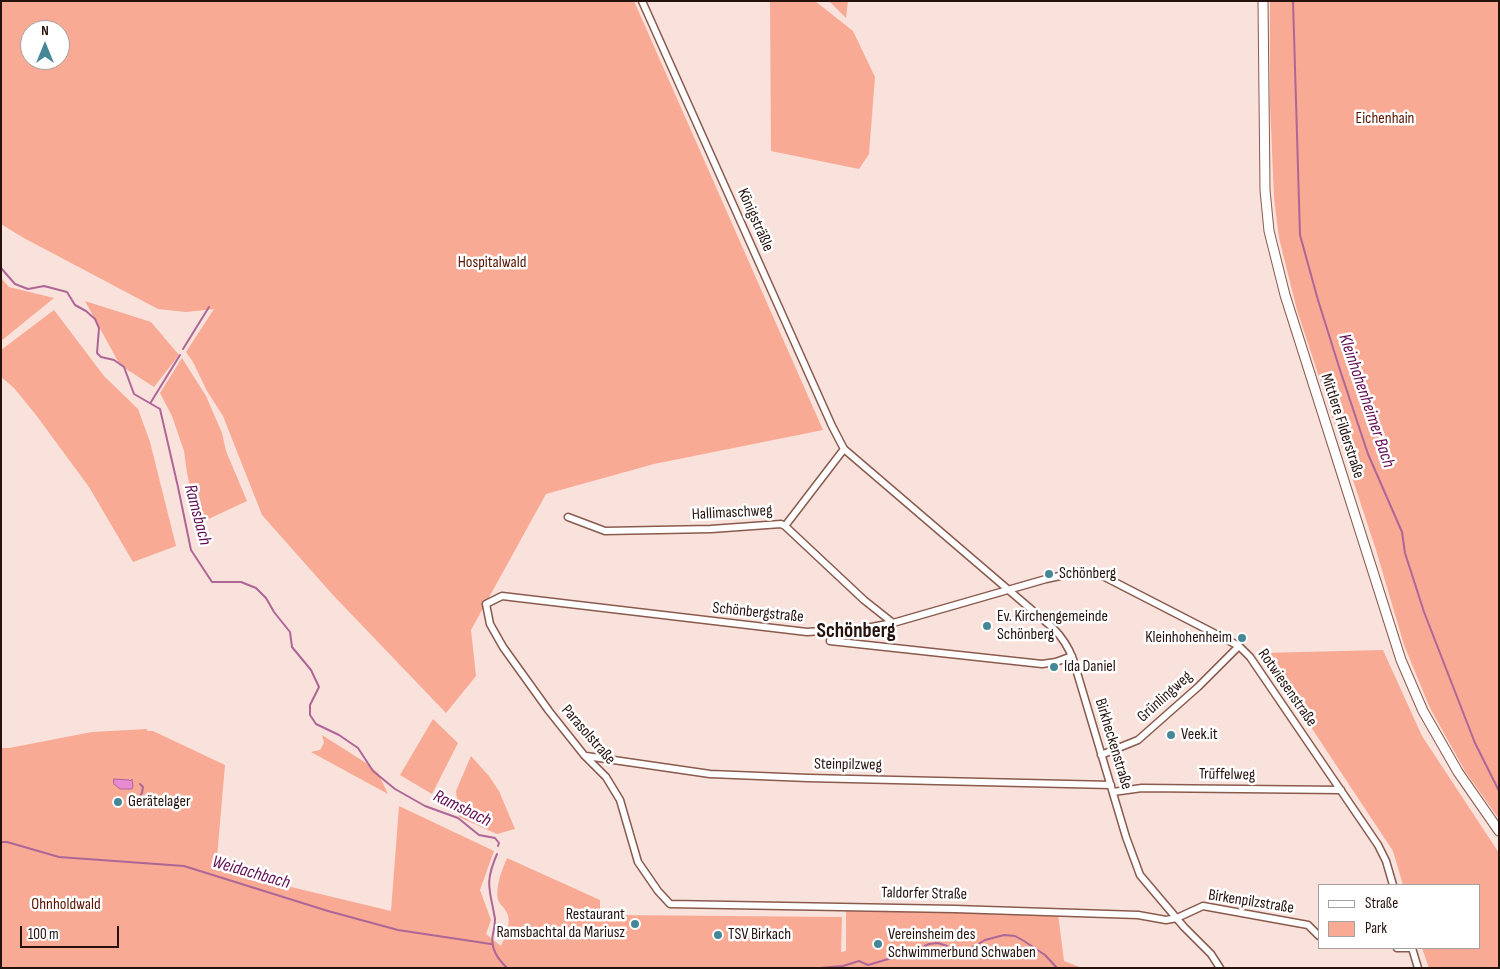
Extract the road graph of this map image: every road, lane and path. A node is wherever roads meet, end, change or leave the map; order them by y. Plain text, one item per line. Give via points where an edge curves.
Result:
1 (642, 1) edge
2 (1263, 1) edge
3 (844, 449) junction
4 (568, 517) dead end
5 (785, 526) junction
6 (1008, 590) junction
7 (502, 596) joint
8 (893, 623) junction
9 (830, 641) dead end
10 (1239, 646) junction
11 (1072, 656) junction
12 (1101, 755) junction
13 (586, 756) junction
14 (1110, 785) junction
15 (1341, 790) junction
16 (1112, 792) junction
17 (1499, 832) edge
18 (1393, 884) edge
19 (670, 904) joint
20 (1177, 918) junction
21 (1318, 935) edge
22 (1411, 949) edge
23 (1220, 968) edge
24 (1418, 968) edge

1 - 3 street, Königsträßle
2 - 17 main road, Mittlere Filderstraße via 1266,197 1269,231 1285,295 1401,660 1423,711
3 - 5 street
3 - 6 street, Birkheckenstraße
4 - 5 street, Hallimaschweg via 604,531
5 - 8 street, Hallimaschweg
6 - 8 street, Schönbergstraße
6 - 10 street, Rotwiesenstraße via 1078,572 1099,574
6 - 11 street, Birkheckenstraße via 1053,628
7 - 8 street, Schönbergstraße via 807,632
7 - 13 street, Parasolstraße via 486,604 490,624 543,703
9 - 11 street via 1042,664
10 - 12 street, Grünlingweg via 1138,740
10 - 15 street, Rotwiesenstraße via 1250,657
11 - 12 street, Birkheckenstraße
12 - 14 street, Birkheckenstraße
13 - 14 street, Steinpilzweg via 710,774
13 - 19 street, Parasolstraße via 606,777 620,800 638,862
14 - 16 street, Birkheckenstraße
15 - 16 street, Trüffelweg via 1142,788
15 - 18 street, Rotwiesenstraße via 1378,845
16 - 20 street, Birkheckenstraße via 1140,875
19 - 20 street, Taldorfer Straße via 955,908
20 - 21 street, Birkenpilzstraße via 1203,906 1308,926
20 - 23 street, Birkheckenstraße
22 - 24 street

